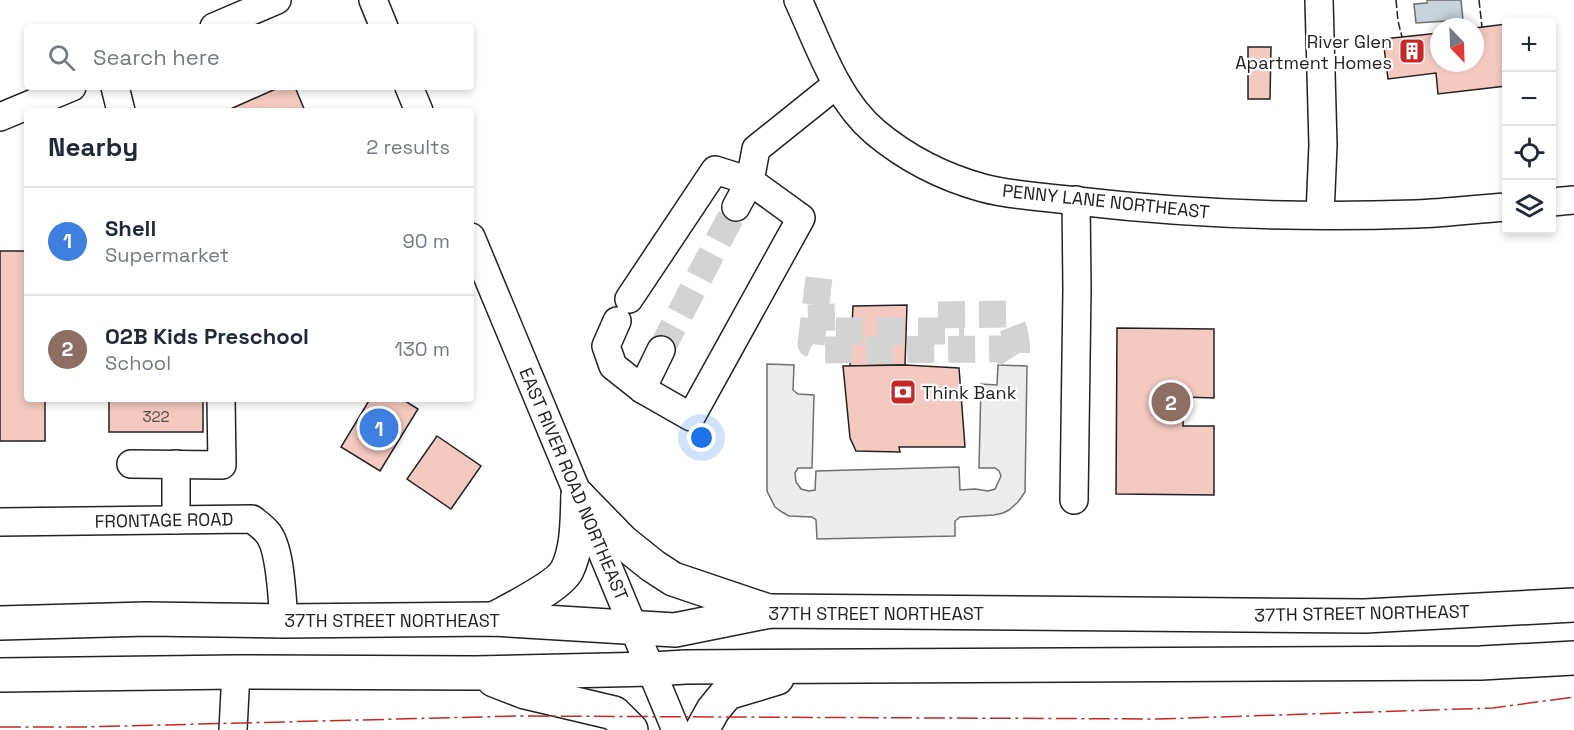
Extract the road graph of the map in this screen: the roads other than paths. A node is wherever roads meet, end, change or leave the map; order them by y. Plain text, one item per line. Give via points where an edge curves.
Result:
1 (278, 0) edge
2 (373, 0) edge
3 (798, 0) edge
4 (1319, 0) edge
5 (221, 24) edge
6 (383, 24) edge
7 (837, 84) junction
8 (65, 90) edge
9 (116, 90) edge
10 (410, 90) edge
11 (120, 108) edge
12 (418, 108) edge
13 (0, 117) edge
14 (750, 181) junction
15 (1574, 200) edge
16 (1076, 201) junction
17 (1556, 202) edge
18 (736, 207) tunnel mouth
19 (1502, 207) edge
20 (1320, 215) junction
21 (474, 244) edge
22 (661, 350) tunnel mouth
23 (642, 388) junction
24 (221, 402) edge
25 (131, 464) dead end
26 (176, 464) junction
27 (579, 496) junction
28 (1074, 500) dead end
29 (176, 520) junction
30 (0, 522) edge
31 (1574, 598) edge
32 (1574, 606) edge
33 (1487, 610) junction
34 (770, 611) junction
35 (494, 619) junction
36 (284, 621) junction
37 (0, 622) edge
38 (634, 627) junction
39 (1574, 658) edge
40 (815, 667) junction
41 (652, 669) junction
42 (236, 672) junction
43 (476, 673) junction
44 (0, 675) edge
45 (233, 730) edge
46 (631, 730) edge
47 (676, 730) edge
48 (702, 730) edge

1 - 5 street
2 - 6 street
3 - 7 street, PENNY LANE NORTHEAST
4 - 20 street via 1323,146
7 - 14 street via 756,149
7 - 16 street, PENNY LANE NORTHEAST via 873,131 921,164 984,188
8 - 13 street
9 - 11 street
10 - 12 street
14 - 18 street
14 - 23 street via 715,170 623,310 606,346 613,366
14 - 23 street via 801,218 691,417
15 - 17 street
16 - 20 street, PENNY LANE NORTHEAST via 1156,209
16 - 28 street
19 - 20 street, PENNY LANE NORTHEAST via 1418,214
21 - 27 street, EAST RIVER ROAD NORTHEAST
22 - 23 street
24 - 26 street via 222,465
25 - 26 street
26 - 29 street
27 - 34 main road via 623,542 673,579
27 - 35 main road via 574,546 567,570 559,580
27 - 38 street, EAST RIVER ROAD NORTHEAST
29 - 30 street, FRONTAGE ROAD
29 - 36 street, FRONTAGE ROAD via 252,519 268,533 276,551
31 - 33 main road
32 - 33 main road, 37TH STREET NORTHEAST
33 - 34 main road, 37TH STREET NORTHEAST via 1365,616
34 - 38 main road, 37TH STREET NORTHEAST via 675,630
35 - 36 main road, 37TH STREET NORTHEAST
35 - 38 main road, 37TH STREET NORTHEAST
36 - 37 main road, 37TH STREET NORTHEAST
38 - 41 street, EAST RIVER ROAD NORTHEAST
39 - 40 main road via 1481,663
40 - 41 main road
40 - 48 main road via 727,693
41 - 43 main road
41 - 47 street, EAST RIVER ROAD NORTHEAST
42 - 43 main road
42 - 44 main road
42 - 45 street
43 - 46 main road via 525,692 614,713

